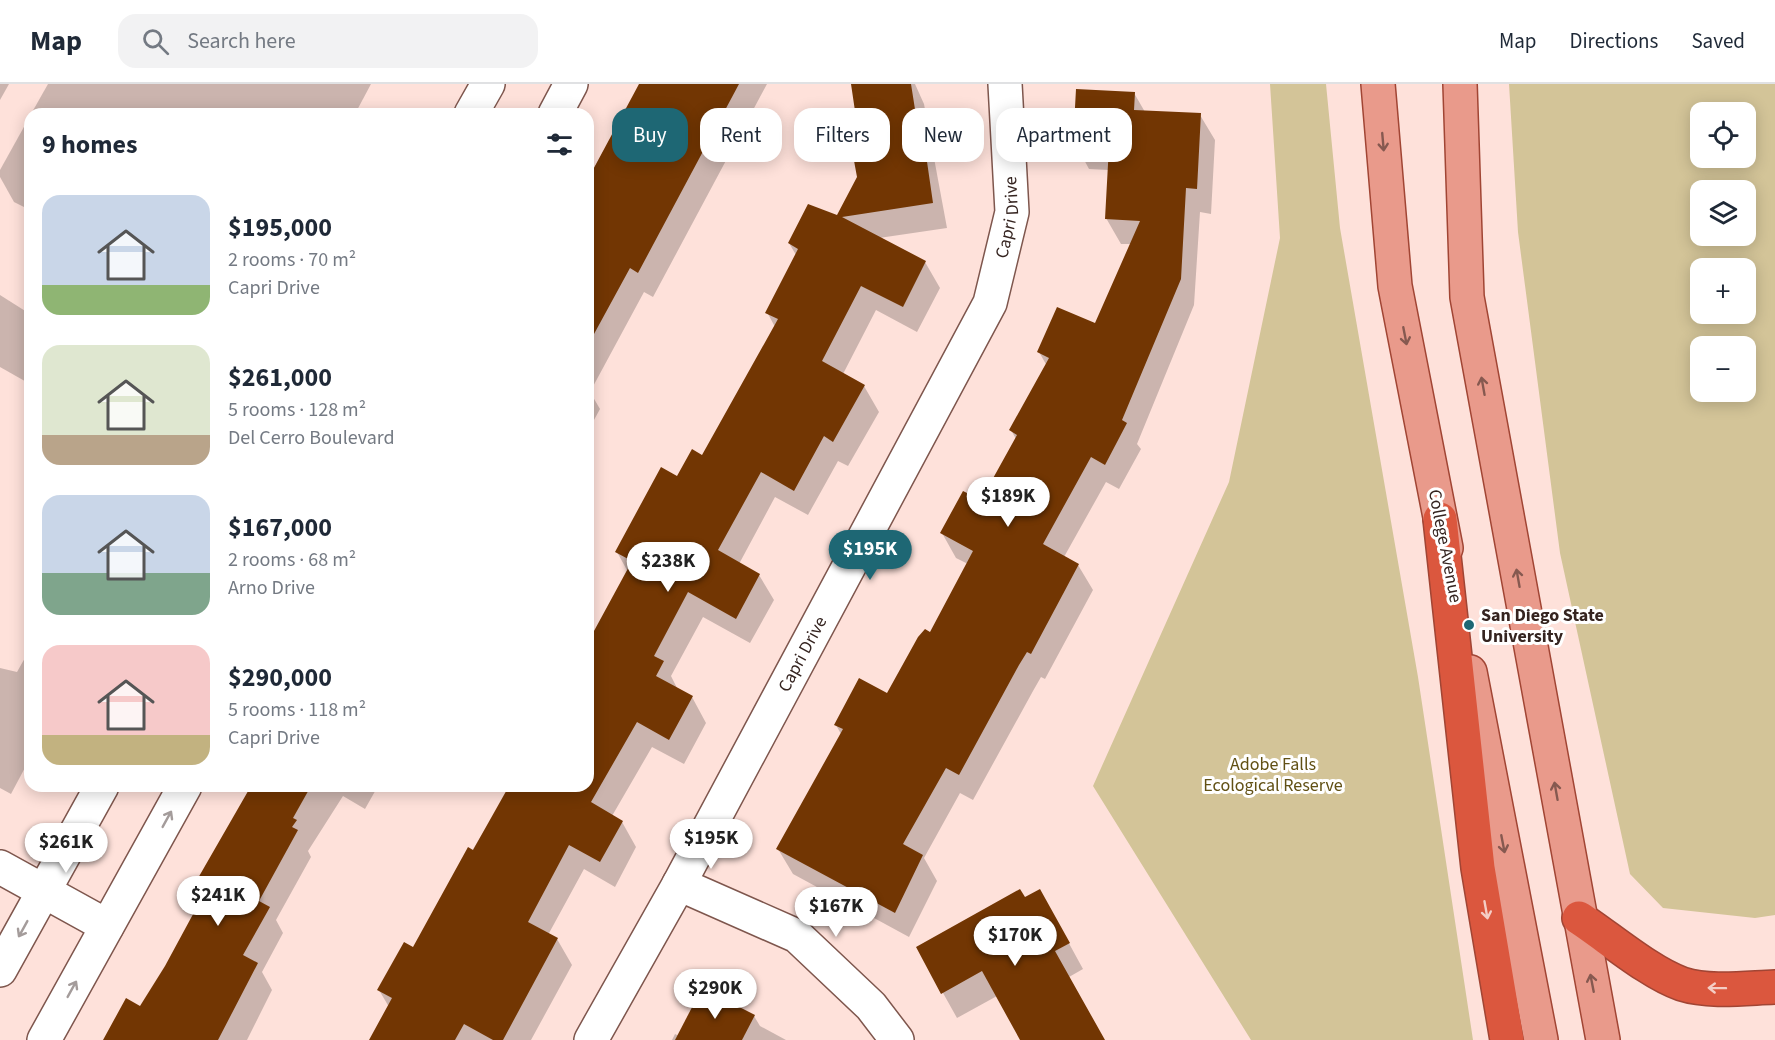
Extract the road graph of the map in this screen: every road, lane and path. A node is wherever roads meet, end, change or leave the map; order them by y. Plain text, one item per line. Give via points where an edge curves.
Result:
1 (488, 84) edge
2 (571, 84) edge
3 (1005, 84) edge
4 (1378, 84) edge
5 (1460, 84) edge
6 (474, 108) edge
7 (558, 108) edge
8 (1440, 519) junction
9 (99, 792) edge
10 (182, 792) edge
11 (0, 867) edge
12 (679, 884) junction
13 (44, 891) junction
14 (1580, 918) junction
15 (107, 926) junction
16 (0, 969) edge
17 (1775, 987) edge
18 (44, 1040) edge
19 (591, 1040) edge
20 (897, 1040) edge
21 (1508, 1040) edge
22 (1541, 1040) edge
23 (1603, 1040) edge

1 - 6 street
2 - 7 street
3 - 12 street, Capri Drive via 1012,212 990,303
4 -> 8 main road, College Avenue via 1395,286
14 -> 5 main road via 1467,297
8 -> 21 highway via 1478,868
8 -> 22 main road, College Avenue
9 - 13 street
15 -> 10 street
11 - 13 street
12 - 19 street, Capri Drive
12 - 20 street via 796,936 871,1006
13 - 15 street
13 -> 16 street
17 -> 14 highway via 1700,988 1682,984
23 -> 14 main road
18 -> 15 street

